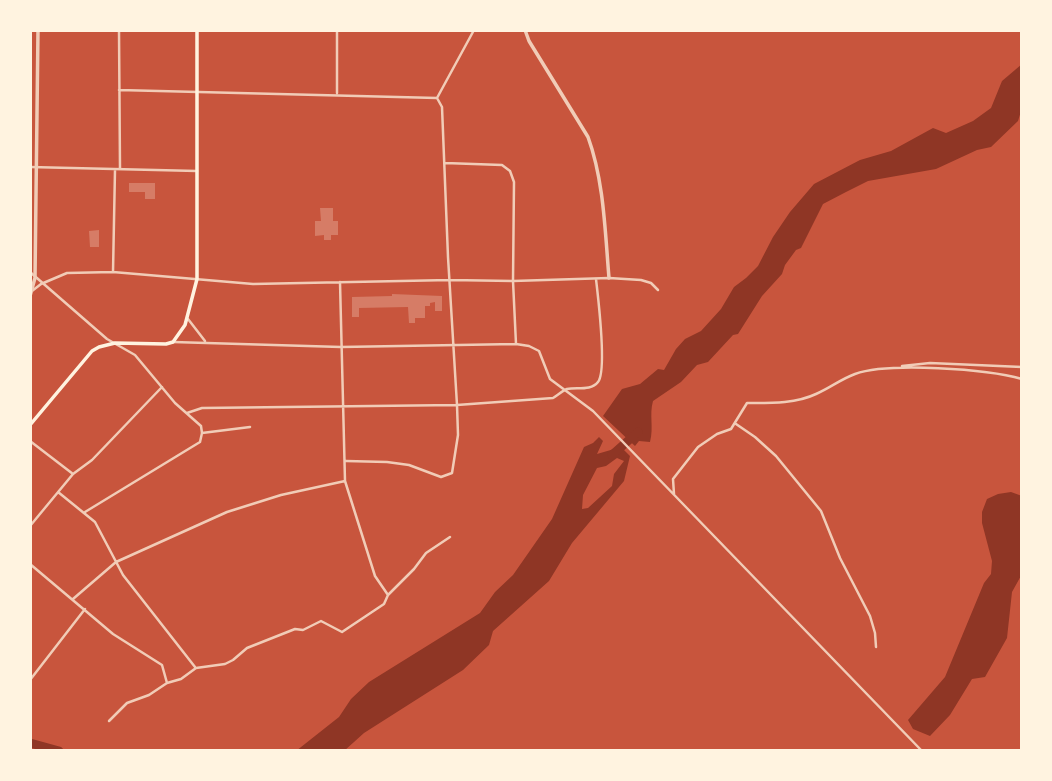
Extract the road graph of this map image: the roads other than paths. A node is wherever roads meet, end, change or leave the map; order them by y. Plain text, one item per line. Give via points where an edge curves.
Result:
1 (38, 30) edge
2 (119, 30) edge
3 (197, 30) edge
4 (337, 30) edge
5 (474, 30) edge
6 (525, 30) edge
7 (119, 90) junction
8 (197, 91) junction
9 (30, 92) edge
10 (37, 92) junction
11 (337, 94) junction
12 (437, 98) junction
13 (444, 163) junction
14 (30, 167) edge
15 (36, 167) junction
16 (118, 169) junction
17 (197, 171) junction
18 (30, 272) edge
19 (113, 272) junction
20 (35, 278) junction
21 (609, 278) junction
22 (197, 279) junction
23 (596, 279) junction
24 (450, 280) junction
25 (513, 281) junction
26 (340, 282) junction
27 (41, 284) junction
28 (658, 290) dead end
29 (31, 294) edge
30 (188, 319) junction
31 (173, 342) junction
32 (115, 343) junction
33 (206, 343) junction
34 (516, 344) junction
35 (455, 345) junction
36 (341, 347) junction
37 (892, 367) junction
38 (1022, 367) edge
39 (1022, 379) edge
40 (162, 387) junction
41 (565, 390) junction
42 (457, 405) junction
43 (343, 406) junction
44 (187, 414) junction
45 (736, 424) junction
46 (30, 425) edge
47 (250, 427) dead end
48 (202, 433) junction
49 (30, 441) edge
50 (346, 461) junction
51 (73, 474) junction
52 (345, 481) junction
53 (58, 492) junction
54 (674, 494) junction
55 (85, 512) junction
56 (30, 526) edge
57 (450, 537) dead end
58 (116, 562) junction
59 (30, 564) edge
60 (388, 595) junction
61 (73, 599) junction
62 (85, 609) junction
63 (876, 647) dead end
64 (196, 668) junction
65 (30, 680) edge
66 (167, 683) junction
67 (109, 721) dead end
68 (922, 751) edge

1 - 10 street
2 - 7 street
3 - 8 main road
4 - 11 street
5 - 12 street
6 - 21 street via 593,150
7 - 8 street
7 - 16 street
8 - 11 street
8 - 17 main road
9 - 10 street
10 - 15 street
11 - 12 street
12 - 13 street via 442,107
13 - 24 street
13 - 25 street via 502,165 510,171 514,182
14 - 15 street
15 - 16 street
15 - 20 street
16 - 17 street
16 - 19 street
17 - 22 main road
18 - 20 street
19 - 22 street
19 - 27 street via 67,272
20 - 27 street
20 - 29 street
21 - 23 street
21 - 28 street via 641,280
22 - 26 street via 253,284
22 - 30 main road
23 - 25 street
23 - 41 street via 601,375 591,387
24 - 25 street
24 - 26 street
24 - 35 street
25 - 34 street
26 - 36 street
27 - 29 street
27 - 32 street
30 - 31 main road
30 - 33 street
31 - 32 main road
31 - 33 street
32 - 40 street via 135,355
32 - 46 main road via 92,351
33 - 36 street
34 - 35 street
34 - 41 street via 540,351 550,379
35 - 36 street
35 - 42 street
36 - 43 street
37 - 38 street via 930,363
37 - 39 street
37 - 45 street via 856,373 804,398 747,403
40 - 44 street
40 - 51 street
41 - 42 street via 553,398
41 - 54 street via 593,411
42 - 43 street
42 - 50 street via 458,435 449,475 431,475 387,462
43 - 44 street via 202,408
43 - 50 street
44 - 48 street via 201,426
45 - 54 street via 698,447 673,479
45 - 63 street via 776,456 821,511 870,616
47 - 48 street
48 - 55 street via 200,442
49 - 51 street
50 - 52 street
51 - 53 street
52 - 58 street via 228,512
52 - 60 street via 375,576
53 - 55 street
53 - 56 street
54 - 68 street
55 - 58 street
57 - 60 street via 426,553
58 - 61 street
58 - 64 street
59 - 61 street
60 - 64 street via 384,604 342,632 321,621 247,648 225,664
61 - 62 street
62 - 65 street
62 - 66 street via 113,634 162,665
64 - 66 street
66 - 67 street via 127,703

